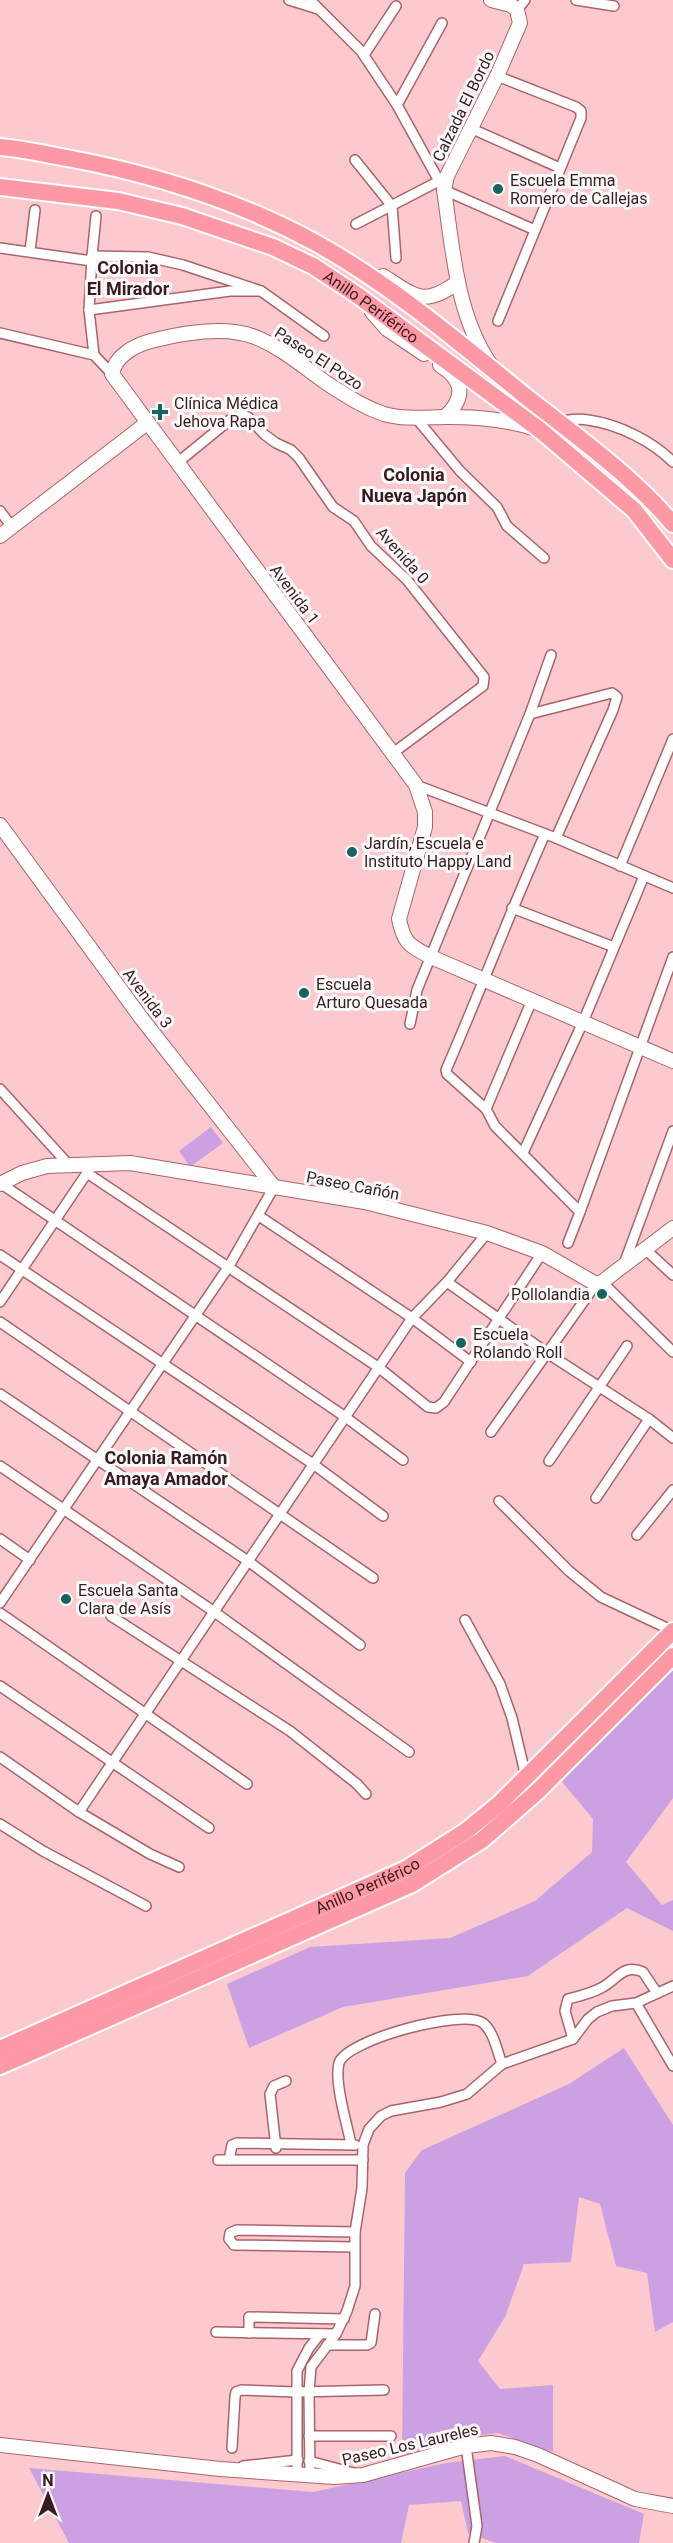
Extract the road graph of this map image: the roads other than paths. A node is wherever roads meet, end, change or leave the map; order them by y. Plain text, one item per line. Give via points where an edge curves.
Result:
1 (289, 0) edge
2 (310, 0) edge
3 (491, 0) edge
4 (576, 0) edge
5 (521, 5) edge
6 (396, 6) dead end
7 (614, 6) dead end
8 (323, 10) junction
9 (442, 22) dead end
10 (364, 56) junction
11 (496, 76) junction
12 (397, 105) junction
13 (470, 128) junction
14 (3, 151) edge
15 (356, 160) dead end
16 (560, 168) junction
17 (2, 185) edge
18 (441, 186) junction
19 (392, 206) junction
20 (35, 210) dead end
21 (96, 216) dead end
22 (356, 224) dead end
23 (535, 230) junction
24 (315, 243) junction
25 (0, 248) edge
26 (30, 251) junction
27 (396, 258) dead end
28 (92, 259) junction
29 (458, 282) junction
30 (261, 291) junction
31 (357, 294) junction
32 (89, 310) junction
33 (498, 321) dead end
34 (0, 333) edge
35 (324, 336) dead end
36 (94, 355) junction
37 (494, 370) junction
38 (112, 374) junction
39 (445, 417) junction
40 (416, 418) junction
41 (557, 421) junction
42 (147, 423) junction
43 (540, 430) junction
44 (669, 454) edge
45 (673, 462) edge
46 (177, 463) junction
47 (0, 511) edge
48 (673, 524) edge
49 (12, 527) junction
50 (0, 536) edge
51 (544, 558) dead end
52 (673, 560) edge
53 (551, 655) dead end
54 (530, 714) junction
55 (673, 739) edge
56 (393, 753) junction
57 (416, 785) junction
58 (489, 814) junction
59 (0, 825) edge
60 (545, 834) junction
61 (556, 838) junction
62 (620, 866) junction
63 (644, 876) junction
64 (673, 888) edge
65 (512, 908) junction
66 (614, 947) junction
67 (431, 957) junction
68 (673, 957) edge
69 (485, 981) junction
70 (532, 1000) junction
71 (584, 1022) junction
72 (410, 1024) dead end
73 (641, 1047) junction
74 (673, 1061) edge
75 (0, 1089) edge
76 (486, 1109) junction
77 (673, 1131) edge
78 (523, 1153) junction
79 (68, 1164) junction
80 (90, 1168) junction
81 (0, 1184) edge
82 (274, 1187) junction
83 (580, 1212) junction
84 (259, 1216) junction
85 (55, 1221) junction
86 (673, 1228) edge
87 (487, 1233) junction
88 (568, 1243) dead end
89 (645, 1249) junction
90 (542, 1253) junction
91 (0, 1255) edge
92 (624, 1265) junction
93 (229, 1266) junction
94 (21, 1270) junction
95 (673, 1275) edge
96 (447, 1282) junction
97 (599, 1283) junction
98 (0, 1302) edge
99 (194, 1315) junction
100 (412, 1318) junction
101 (500, 1319) junction
102 (0, 1322) edge
103 (627, 1346) dead end
104 (673, 1352) edge
105 (547, 1353) junction
106 (471, 1362) junction
107 (162, 1364) junction
108 (378, 1367) junction
109 (600, 1385) junction
110 (0, 1394) edge
111 (129, 1411) junction
112 (344, 1416) junction
113 (649, 1419) junction
114 (491, 1432) dead end
115 (673, 1438) edge
116 (97, 1460) junction
117 (403, 1460) dead end
118 (549, 1461) dead end
119 (312, 1464) junction
120 (0, 1466) edge
121 (673, 1490) edge
122 (596, 1498) dead end
123 (499, 1501) dead end
124 (64, 1508) junction
125 (279, 1512) junction
126 (383, 1516) dead end
127 (637, 1535) dead end
128 (0, 1539) edge
129 (30, 1560) junction
130 (248, 1561) junction
131 (373, 1578) dead end
132 (0, 1603) edge
133 (213, 1611) junction
134 (0, 1613) edge
135 (111, 1616) dead end
136 (465, 1620) dead end
137 (673, 1631) edge
138 (360, 1645) dead end
139 (673, 1656) edge
140 (180, 1660) junction
141 (0, 1686) edge
142 (145, 1713) junction
143 (409, 1752) dead end
144 (0, 1757) edge
145 (113, 1761) junction
146 (526, 1777) junction
147 (247, 1784) dead end
148 (366, 1794) dead end
149 (80, 1812) junction
150 (0, 1824) edge
151 (209, 1827) dead end
152 (179, 1868) dead end
153 (146, 1906) dead end
154 (673, 1986) edge
155 (657, 1993) junction
156 (636, 2003) junction
157 (573, 2039) junction
158 (0, 2049) edge
159 (669, 2051) edge
160 (502, 2064) junction
161 (0, 2066) edge
162 (673, 2066) edge
163 (286, 2081) dead end
164 (276, 2144) junction
165 (351, 2144) junction
166 (363, 2145) junction
167 (218, 2160) dead end
168 (229, 2160) junction
169 (276, 2160) junction
170 (363, 2160) junction
171 (355, 2232) junction
172 (354, 2247) junction
173 (375, 2314) dead end
174 (344, 2319) junction
175 (216, 2332) dead end
176 (249, 2333) junction
177 (320, 2334) junction
178 (336, 2334) junction
179 (327, 2345) junction
180 (384, 2391) dead end
181 (296, 2392) junction
182 (309, 2392) junction
183 (309, 2436) junction
184 (391, 2436) dead end
185 (0, 2445) edge
186 (466, 2446) junction
187 (232, 2448) dead end
188 (298, 2460) junction
189 (309, 2461) junction
190 (220, 2469) junction
191 (363, 2475) junction
192 (303, 2476) junction
193 (673, 2506) edge
194 (474, 2543) edge

1 - 8 street
2 - 8 street
3 - 5 street, Calzada El Bordo
4 - 7 street
5 - 11 street, Calzada El Bordo via 518,30
6 - 10 street
8 - 10 street
9 - 12 street
10 - 12 street
11 - 13 street, Calzada El Bordo
11 - 16 street via 581,111
12 - 18 street
13 - 16 street
13 - 18 street, Calzada El Bordo
14 - 24 highway, Anillo Periférico via 112,167 168,181
15 - 19 street
16 - 23 street
17 - 31 highway, Anillo Periférico via 118,201 182,216 273,247
18 - 19 street
18 - 23 street
18 - 29 street, Calzada El Bordo
19 - 22 street
19 - 27 street
20 - 26 street
21 - 28 street
23 - 33 street
24 - 29 street via 356,259 422,297 434,297
24 - 37 highway, Anillo Periférico via 383,285
25 - 26 street
26 - 28 street
28 - 30 street via 148,257
28 - 32 street
29 - 37 street, Calzada El Bordo via 468,324
30 - 32 street via 230,291
30 - 35 street
31 - 39 street via 387,329 447,369 456,380 460,396 457,406
31 - 43 highway, Anillo Periférico
32 - 36 street
34 - 36 street
36 - 38 street
37 - 41 highway, Anillo Periférico
38 - 40 street, Paseo El Pozo via 116,362 140,344 168,337 241,333 276,349 363,407
38 - 42 street
39 - 40 street, Paseo El Pozo
39 - 43 street, Paseo El Pozo via 507,420
40 - 51 street via 468,480 497,507 511,530
41 - 44 street via 586,419 608,424
41 - 48 highway, Anillo Periférico via 650,497
42 - 46 street, Avenida 1
42 - 49 street
43 - 52 highway, Anillo Periférico via 634,510
44 - 45 street
46 - 56 street, Avenida 1
46 - 56 street, Avenida 0 via 231,419 248,417 270,439 299,458 333,507 354,521 371,546 417,592 484,678 483,686
47 - 49 street
49 - 50 street
53 - 54 street
54 - 58 street
54 - 61 street via 606,693 617,697
55 - 62 street
56 - 57 street, Avenida 1
57 - 58 street
57 - 67 street, Avenida 1 via 425,812 425,827 399,920 402,935 410,946
58 - 60 street
58 - 67 street
59 - 82 street, Avenida 3 via 142,1019
60 - 61 street
60 - 65 street
61 - 62 street
62 - 63 street
63 - 64 street
63 - 66 street
65 - 66 street
65 - 69 street
66 - 71 street
67 - 69 street, Avenida 1
67 - 72 street via 417,990
68 - 73 street
69 - 70 street, Avenida 1
69 - 76 street via 446,1070
70 - 71 street, Avenida 1
70 - 76 street
71 - 73 street, Avenida 1
71 - 78 street
73 - 74 street, Avenida 1
73 - 83 street
75 - 79 street
76 - 78 street via 495,1126
77 - 92 street
78 - 83 street
79 - 80 street, Paseo Cañón
79 - 81 street, Paseo Cañón via 22,1173
80 - 82 street, Paseo Cañón via 130,1163
80 - 85 street
80 - 93 street
81 - 85 street
82 - 84 street
82 - 87 street, Paseo Cañón via 365,1202
83 - 88 street
84 - 93 street
84 - 100 street
85 - 94 street
85 - 99 street
86 - 89 street
87 - 90 street, Paseo Cañón
87 - 96 street
89 - 92 street
89 - 95 street
90 - 97 street, Paseo Cañón
90 - 101 street
91 - 94 street
92 - 97 street
93 - 99 street
93 - 108 street
94 - 98 street
94 - 107 street
96 - 100 street
96 - 101 street
97 - 104 street
97 - 105 street
99 - 107 street
99 - 112 street
100 - 106 street
100 - 108 street
101 - 105 street
101 - 106 street
102 - 111 street
103 - 109 street
105 - 109 street
105 - 114 street
106 - 108 street via 436,1408 428,1407
107 - 111 street
107 - 119 street
108 - 112 street
109 - 113 street
109 - 118 street
110 - 116 street
111 - 116 street
111 - 125 street
112 - 117 street
112 - 119 street
113 - 115 street
113 - 122 street
116 - 124 street
116 - 130 street
119 - 125 street
119 - 126 street
120 - 124 street
121 - 127 street
123 - 137 street via 601,1597
124 - 129 street
124 - 133 street
125 - 130 street
125 - 131 street
128 - 129 street
129 - 132 street
130 - 133 street
130 - 138 street
133 - 140 street
133 - 143 street
134 - 142 street
135 - 140 street
136 - 146 street via 500,1684
137 - 146 highway, Anillo Periférico
139 - 161 highway, Anillo Periférico via 538,1791 489,1834 412,1884
140 - 142 street
140 - 148 street via 290,1731
141 - 145 street
142 - 145 street
142 - 147 street
144 - 149 street
145 - 149 street
145 - 151 street
146 - 158 highway, Anillo Periférico via 466,1831 406,1869
149 - 152 street
150 - 153 street
154 - 155 street
155 - 156 street
155 - 157 street via 643,1972 631,1969 619,1973 603,1987 568,1999 565,2011
156 - 157 street via 597,2012
156 - 159 street
157 - 160 street
159 - 162 street
160 - 165 street via 490,2032 472,2019 443,2020 373,2039 341,2059 338,2066
160 - 166 street via 467,2094 381,2116 364,2136
163 - 164 street via 274,2086 270,2094
164 - 165 street
164 - 168 street via 237,2143 230,2149
164 - 169 street
165 - 166 street
166 - 170 street
167 - 168 street
168 - 169 street
169 - 170 street
170 - 171 street
171 - 172 street
171 - 172 street via 237,2230 230,2233 229,2239 234,2245
172 - 174 street via 355,2286
173 - 179 street via 368,2345
174 - 176 street via 249,2317
174 - 178 street
175 - 176 street
176 - 177 street
177 - 178 street
177 - 181 street via 297,2371
178 - 179 street
179 - 182 street via 311,2367
180 - 182 street
181 - 182 street
181 - 187 street via 236,2392
181 - 188 street
182 - 183 street
183 - 184 street
183 - 189 street
185 - 190 street, Paseo Los Laureles
186 - 191 street, Paseo Los Laureles
186 - 193 street, Paseo Los Laureles via 491,2443 515,2447 635,2499
186 - 194 street via 477,2526
188 - 190 street
188 - 192 street
189 - 191 street
189 - 192 street
190 - 192 street, Paseo Los Laureles
191 - 192 street, Paseo Los Laureles

